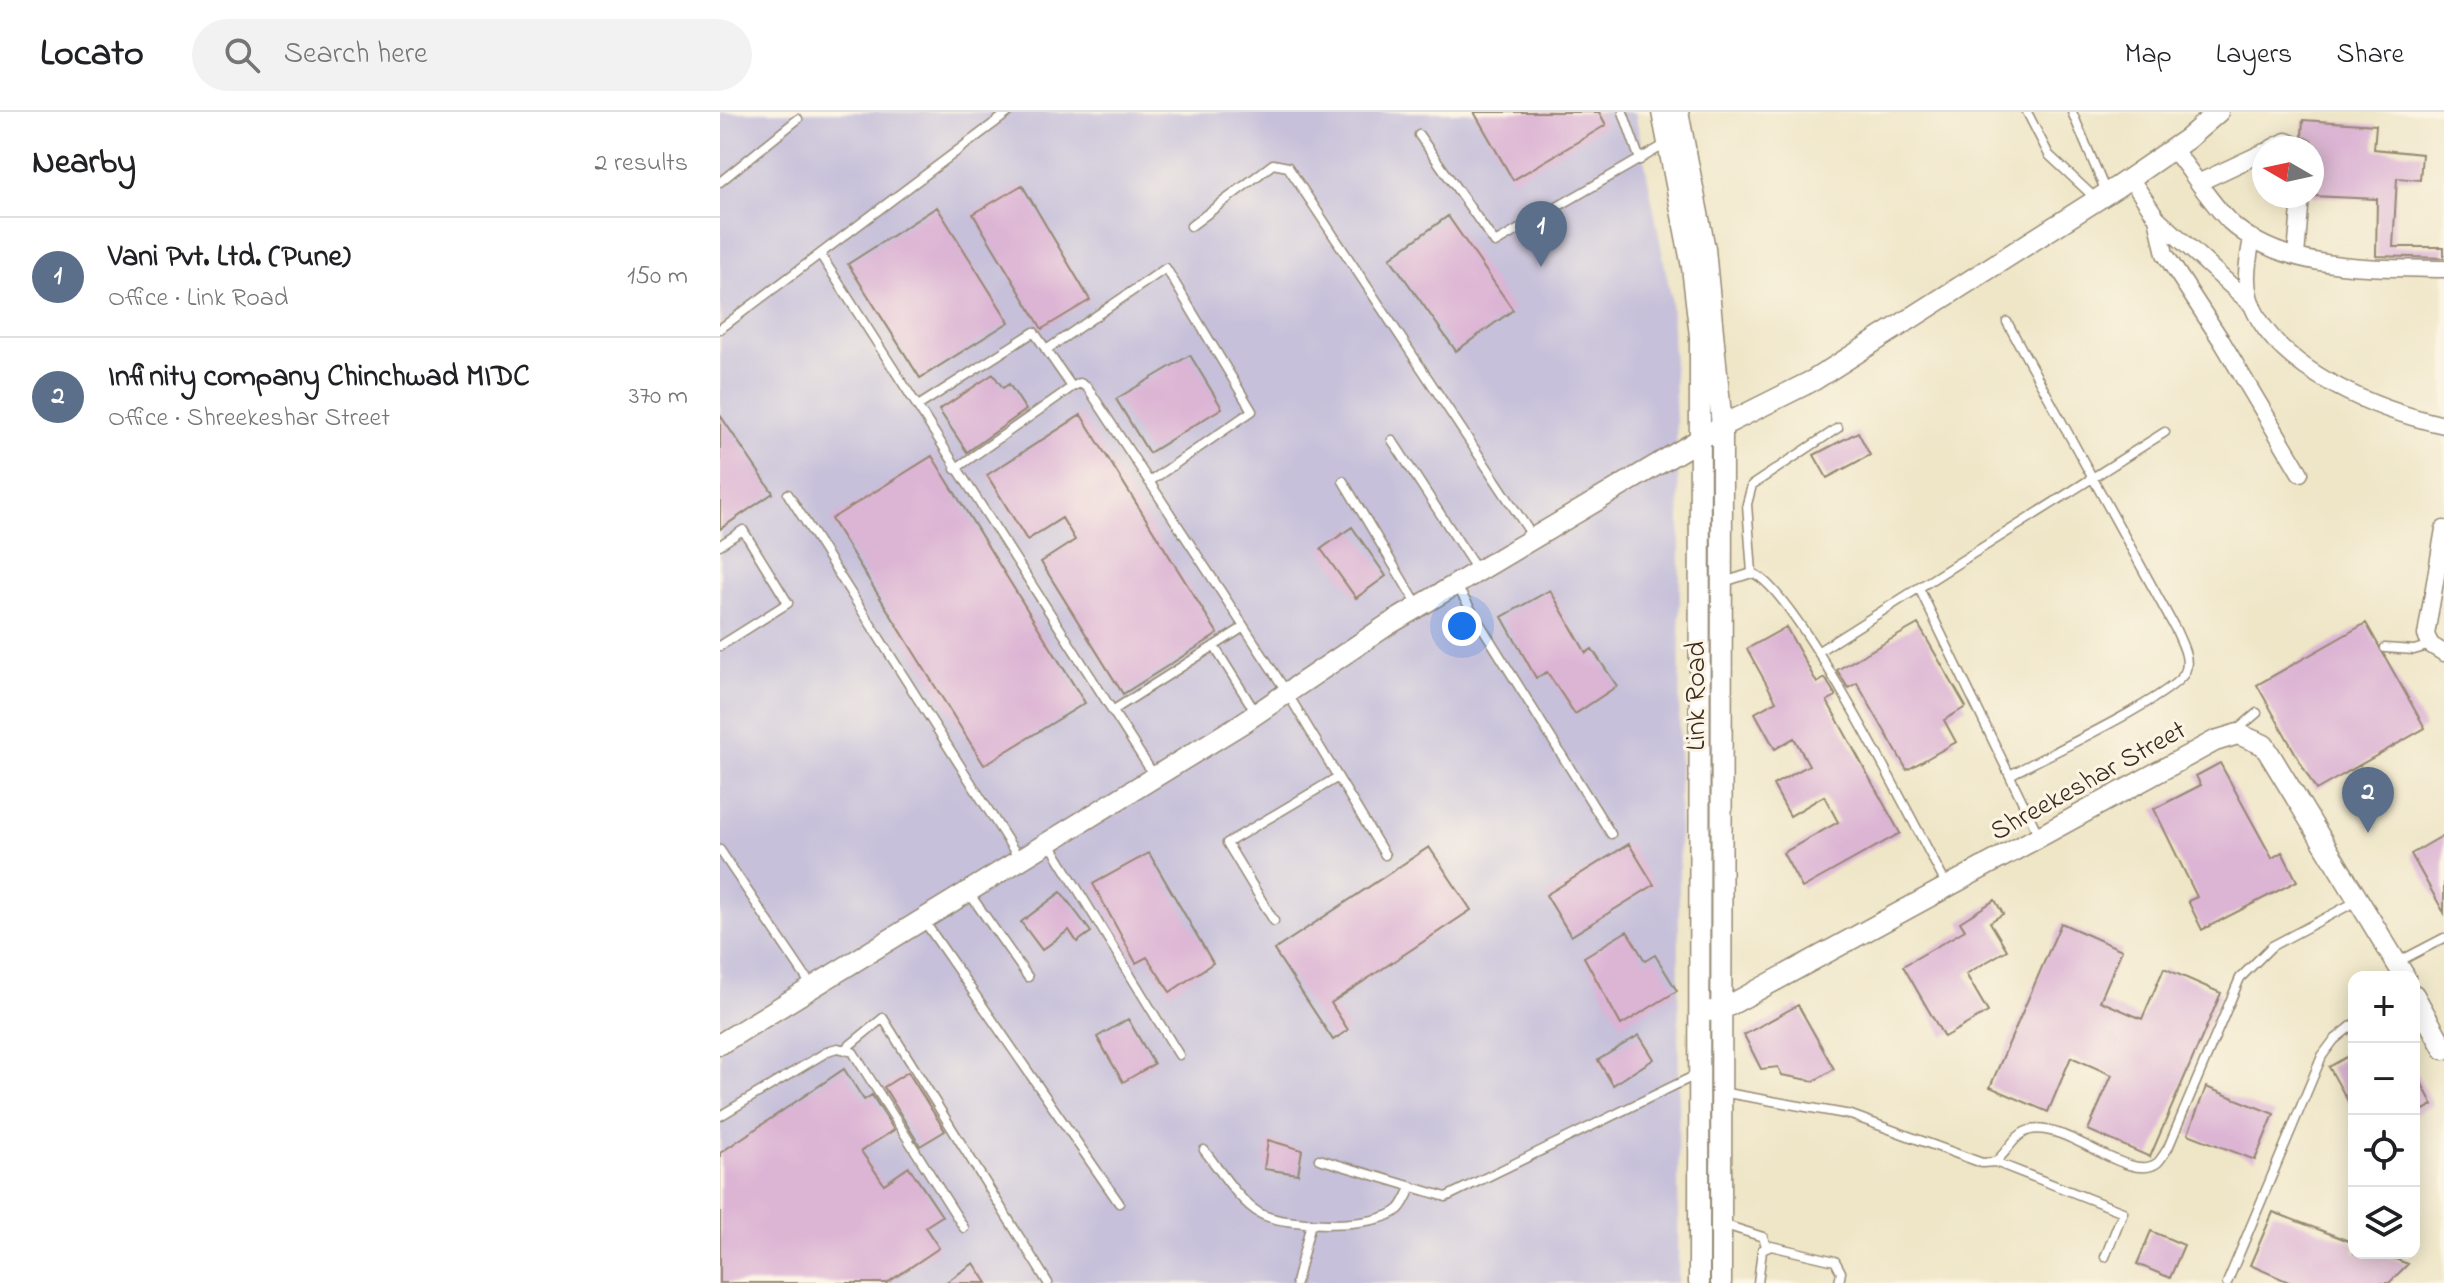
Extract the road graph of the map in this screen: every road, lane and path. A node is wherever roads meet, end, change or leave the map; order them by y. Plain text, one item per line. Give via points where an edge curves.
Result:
1 (1009, 112) edge
2 (1623, 112) edge
3 (1662, 112) edge
4 (1678, 112) edge
5 (2027, 112) edge
6 (2072, 112) edge
7 (2218, 112) edge
8 (798, 119) dead end
9 (1419, 135) dead end
10 (1667, 144) junction
11 (2173, 149) junction
12 (2252, 158) edge
13 (1640, 160) junction
14 (2130, 178) junction
15 (720, 182) edge
16 (2200, 182) junction
17 (2102, 197) junction
18 (2300, 208) edge
19 (2157, 218) junction
20 (1191, 226) dead end
21 (2252, 238) junction
22 (820, 254) junction
23 (2296, 256) junction
24 (2444, 269) edge
25 (2252, 305) junction
26 (2007, 322) dead end
27 (720, 329) edge
28 (1046, 350) junction
29 (1072, 387) junction
30 (918, 406) junction
31 (2444, 425) edge
32 (1722, 426) junction
33 (1838, 428) dead end
34 (2165, 432) dead end
35 (1392, 440) dead end
36 (1700, 440) junction
37 (955, 469) junction
38 (2300, 473) dead end
39 (2092, 477) junction
40 (1343, 481) dead end
41 (1149, 482) junction
42 (788, 494) dead end
43 (2444, 529) edge
44 (1533, 537) junction
45 (720, 545) edge
46 (2442, 551) edge
47 (1478, 572) junction
48 (1752, 573) junction
49 (1722, 582) junction
50 (1455, 585) junction
51 (1919, 588) junction
52 (1418, 607) junction
53 (1244, 627) junction
54 (720, 646) edge
55 (1214, 646) junction
56 (2385, 648) dead end
57 (2437, 649) edge
58 (1819, 651) junction
59 (1286, 691) junction
60 (1112, 711) junction
61 (1256, 713) junction
62 (2257, 713) dead end
63 (2231, 735) junction
64 (2010, 775) junction
65 (1155, 777) junction
66 (1338, 777) junction
67 (1611, 834) dead end
68 (2039, 837) junction
69 (1049, 843) junction
70 (720, 850) edge
71 (1385, 855) dead end
72 (1021, 861) junction
73 (1948, 886) junction
74 (969, 892) junction
75 (2358, 901) junction
76 (924, 920) junction
77 (1274, 921) dead end
78 (2444, 938) edge
79 (2401, 970) edge
80 (1028, 977) dead end
81 (813, 987) junction
82 (2420, 1006) edge
83 (1721, 1010) junction
84 (1699, 1011) junction
85 (2348, 1029) edge
86 (720, 1044) edge
87 (845, 1049) junction
88 (2444, 1049) edge
89 (1179, 1055) dead end
90 (1699, 1074) junction
91 (1721, 1092) junction
92 (720, 1116) edge
93 (1204, 1150) dead end
94 (1319, 1159) dead end
95 (1995, 1162) junction
96 (1411, 1188) junction
97 (1119, 1203) dead end
98 (1311, 1223) junction
99 (1721, 1224) junction
100 (964, 1228) dead end
101 (1766, 1246) junction
102 (2105, 1257) dead end
103 (1048, 1283) edge
104 (1296, 1283) edge
105 (1699, 1283) edge
106 (1721, 1283) edge
107 (1758, 1283) edge
108 (1839, 1283) edge
109 (2227, 1283) edge

1 - 22 lane
2 - 13 lane
3 - 10 street, Link Road
4 - 32 street, Link Road via 1705,249
5 - 17 lane via 2049,155
6 - 17 lane
7 - 11 street
8 - 15 lane
9 - 13 lane via 1495,243
10 - 13 lane
10 - 36 street, Link Road via 1700,336
11 - 14 street
11 - 16 street
12 - 16 street
14 - 17 street
14 - 19 street
16 - 21 street via 2229,220
17 - 32 street via 1814,380
18 - 23 street
19 - 25 street
19 - 38 street via 2165,254
20 - 44 lane via 1273,164 1288,167
21 - 23 street
21 - 25 street via 2247,268
22 - 27 lane
22 - 30 lane
23 - 24 street via 2371,268
25 - 31 street via 2273,336 2336,386 2384,410
26 - 39 lane
28 - 29 lane
28 - 30 lane via 1034,332
28 - 41 lane via 1166,268 1252,411
29 - 37 lane
29 - 41 lane via 1080,383 1088,388
30 - 37 lane
32 - 36 street
32 - 49 street, Link Road
33 - 48 lane via 1752,485 1747,504
34 - 39 lane
35 - 47 lane
36 - 44 street
36 - 84 street, Link Road
37 - 60 lane
39 - 51 lane
39 - 64 lane via 2176,630 2187,657 2186,671 2154,698
40 - 52 lane
41 - 53 lane
42 - 72 lane
43 - 46 street
44 - 47 street
45 - 54 lane via 743,530 788,603
46 - 57 street via 2426,635
47 - 50 street
48 - 49 lane
48 - 58 lane via 1785,599
49 - 83 street, Link Road
50 - 52 street
50 - 67 lane
51 - 58 lane
51 - 64 lane
52 - 59 street
53 - 55 lane
53 - 59 lane
55 - 60 lane
55 - 61 lane
56 - 57 lane
58 - 73 lane
59 - 61 street
59 - 66 lane
60 - 65 lane
61 - 65 street
62 - 63 lane
63 - 68 street, Shreekeshar Street
63 - 75 street, Shreekeshar Street via 2249,736 2264,745
64 - 68 lane
65 - 69 street
66 - 71 lane
66 - 77 lane via 1227,843
68 - 73 street, Shreekeshar Street
69 - 72 street
69 - 89 lane
70 - 81 lane
72 - 74 street
73 - 83 street, Shreekeshar Street
74 - 76 street
74 - 80 lane
75 - 79 street, Shreekeshar Street
75 - 95 lane via 2272,946 2240,978 2157,1163 2145,1168 2129,1165 2044,1128 2018,1135
76 - 81 street
76 - 97 lane
78 - 79 lane
81 - 86 street
82 - 88 street
83 - 84 street, Shreekeshar Street
83 - 91 street, Link Road
84 - 90 street, Link Road
85 - 109 lane via 2322,1056
87 - 92 lane via 830,1050
87 - 100 lane via 860,1063
87 - 103 lane via 883,1018
90 - 96 lane via 1454,1195
90 - 105 street, Link Road
91 - 95 lane via 1851,1115 1968,1160
91 - 99 street, Link Road
93 - 98 lane via 1262,1214
94 - 96 lane
95 - 102 lane via 2123,1212
96 - 98 lane via 1400,1208 1388,1215
98 - 104 lane
99 - 101 lane via 1763,1237
99 - 106 street, Link Road
101 - 107 lane
101 - 108 lane via 1835,1261

